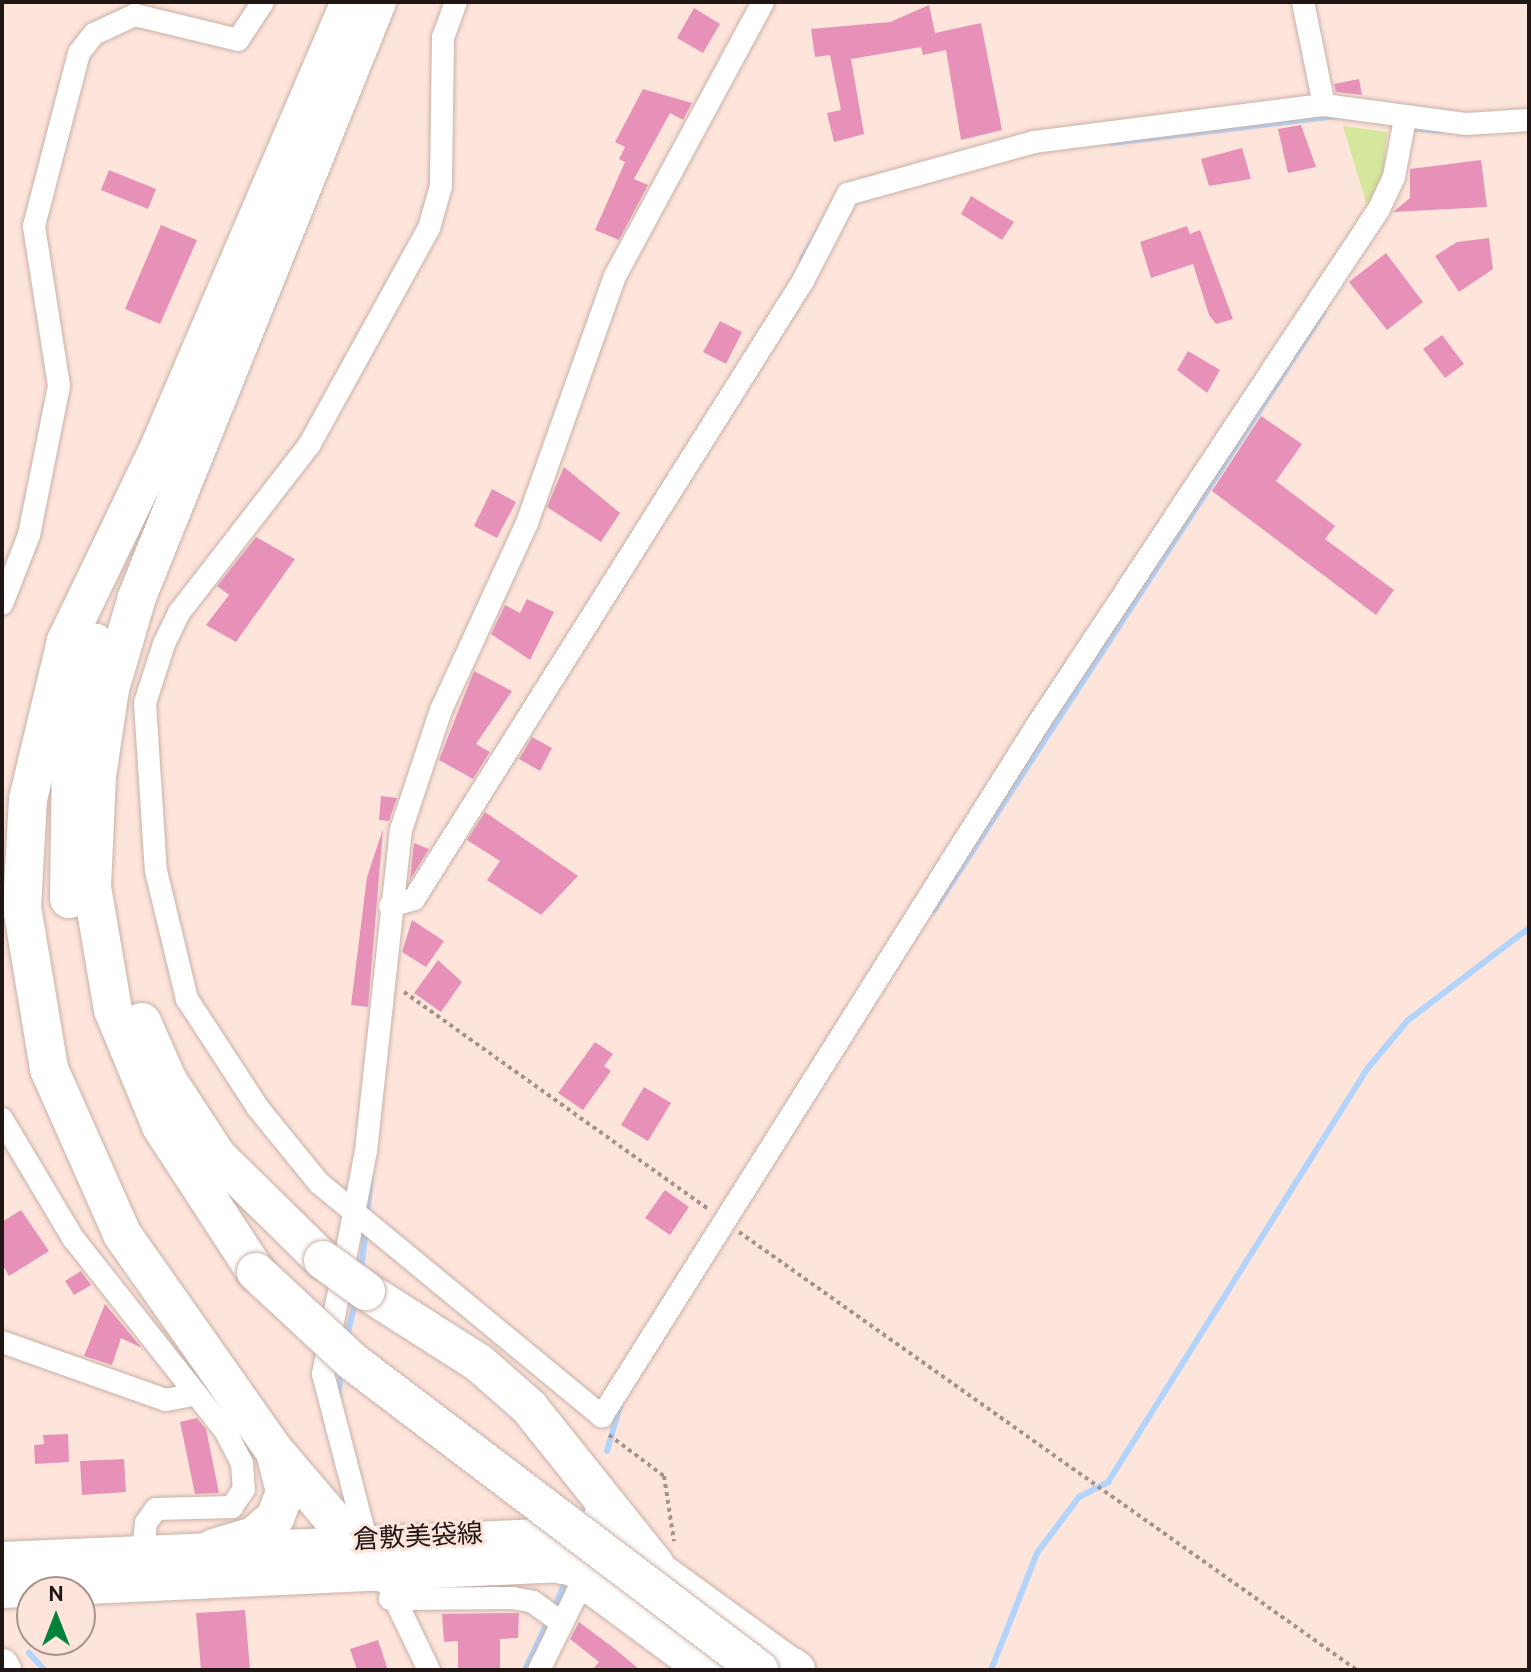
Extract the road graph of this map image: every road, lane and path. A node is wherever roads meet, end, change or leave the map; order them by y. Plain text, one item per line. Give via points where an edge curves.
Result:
1 (263, 2) edge
2 (331, 2) edge
3 (350, 2) edge
4 (377, 2) edge
5 (400, 2) edge
6 (456, 2) edge
7 (763, 2) edge
8 (1303, 2) edge
9 (1324, 105) junction
10 (1529, 120) edge
11 (314, 121) junction
12 (1404, 124) junction
13 (156, 454) junction
14 (2, 604) edge
15 (93, 818) junction
16 (390, 906) junction
17 (397, 988) dead end
18 (2, 1119) edge
19 (363, 1220) junction
20 (726, 1222) junction
21 (256, 1272) junction
22 (2, 1342) edge
23 (196, 1394) junction
24 (608, 1434) dead end
25 (273, 1449) junction
26 (597, 1490) junction
27 (600, 1537) junction
28 (214, 1548) junction
29 (143, 1552) junction
30 (2, 1559) edge
31 (666, 1562) junction
32 (371, 1563) junction
33 (562, 1565) junction
34 (2, 1591) edge
35 (555, 1617) junction
36 (786, 1669) edge
37 (429, 1670) edge
38 (539, 1670) edge
39 (693, 1670) edge
40 (724, 1670) edge
41 (1357, 1670) edge

1 - 14 street via 238,40 135,15 94,34 79,53 34,226 58,396 29,535
2 - 11 highway
3 - 11 highway
4 - 11 highway
5 - 11 highway
6 - 19 street via 443,37 441,186 429,228 310,444 179,613 145,703 156,871 187,999 258,1108
7 - 16 street via 615,276 527,523 414,781
8 - 9 street
9 - 12 street
9 - 16 street via 1034,142 848,194 715,425 414,899
10 - 12 street
11 - 13 highway
11 - 15 highway via 137,597 110,689
12 - 20 street via 1379,209
13 - 21 highway via 79,705 66,800 69,905 91,1016 122,1095 168,1175
13 - 25 highway via 86,597 50,691 23,852 27,965 49,1069 93,1178 152,1284
15 - 21 highway via 96,928 127,1052 183,1166
15 - 26 highway, bridge via 122,962 168,1081 246,1191 323,1260 505,1385
16 - 19 street
17 - 20 path
18 - 23 street via 73,1238
19 - 20 street via 602,1416
19 - 32 street via 323,1374
20 - 41 path
21 - 36 highway, bridge via 353,1362
22 - 23 street via 166,1400
23 - 29 street via 236,1448 244,1489 222,1510 156,1509 146,1523
24 - 31 path via 664,1476
25 - 28 highway via 285,1492 275,1518 254,1536
25 - 32 highway
26 - 27 highway
26 - 31 highway
27 - 31 main road, 倉敷美袋線
27 - 32 main road, 倉敷美袋線 via 544,1530
27 - 33 highway
28 - 29 main road, 倉敷美袋線
28 - 32 main road, 倉敷美袋線
29 - 30 main road, 倉敷美袋線
31 - 36 main road, 倉敷美袋線
32 - 33 main road, 倉敷美袋線
32 - 34 main road, 倉敷美袋線
32 - 35 street via 513,1598
32 - 37 street
33 - 40 main road, 倉敷美袋線 via 616,1588
35 - 38 street
35 - 39 street via 577,1593 589,1593

